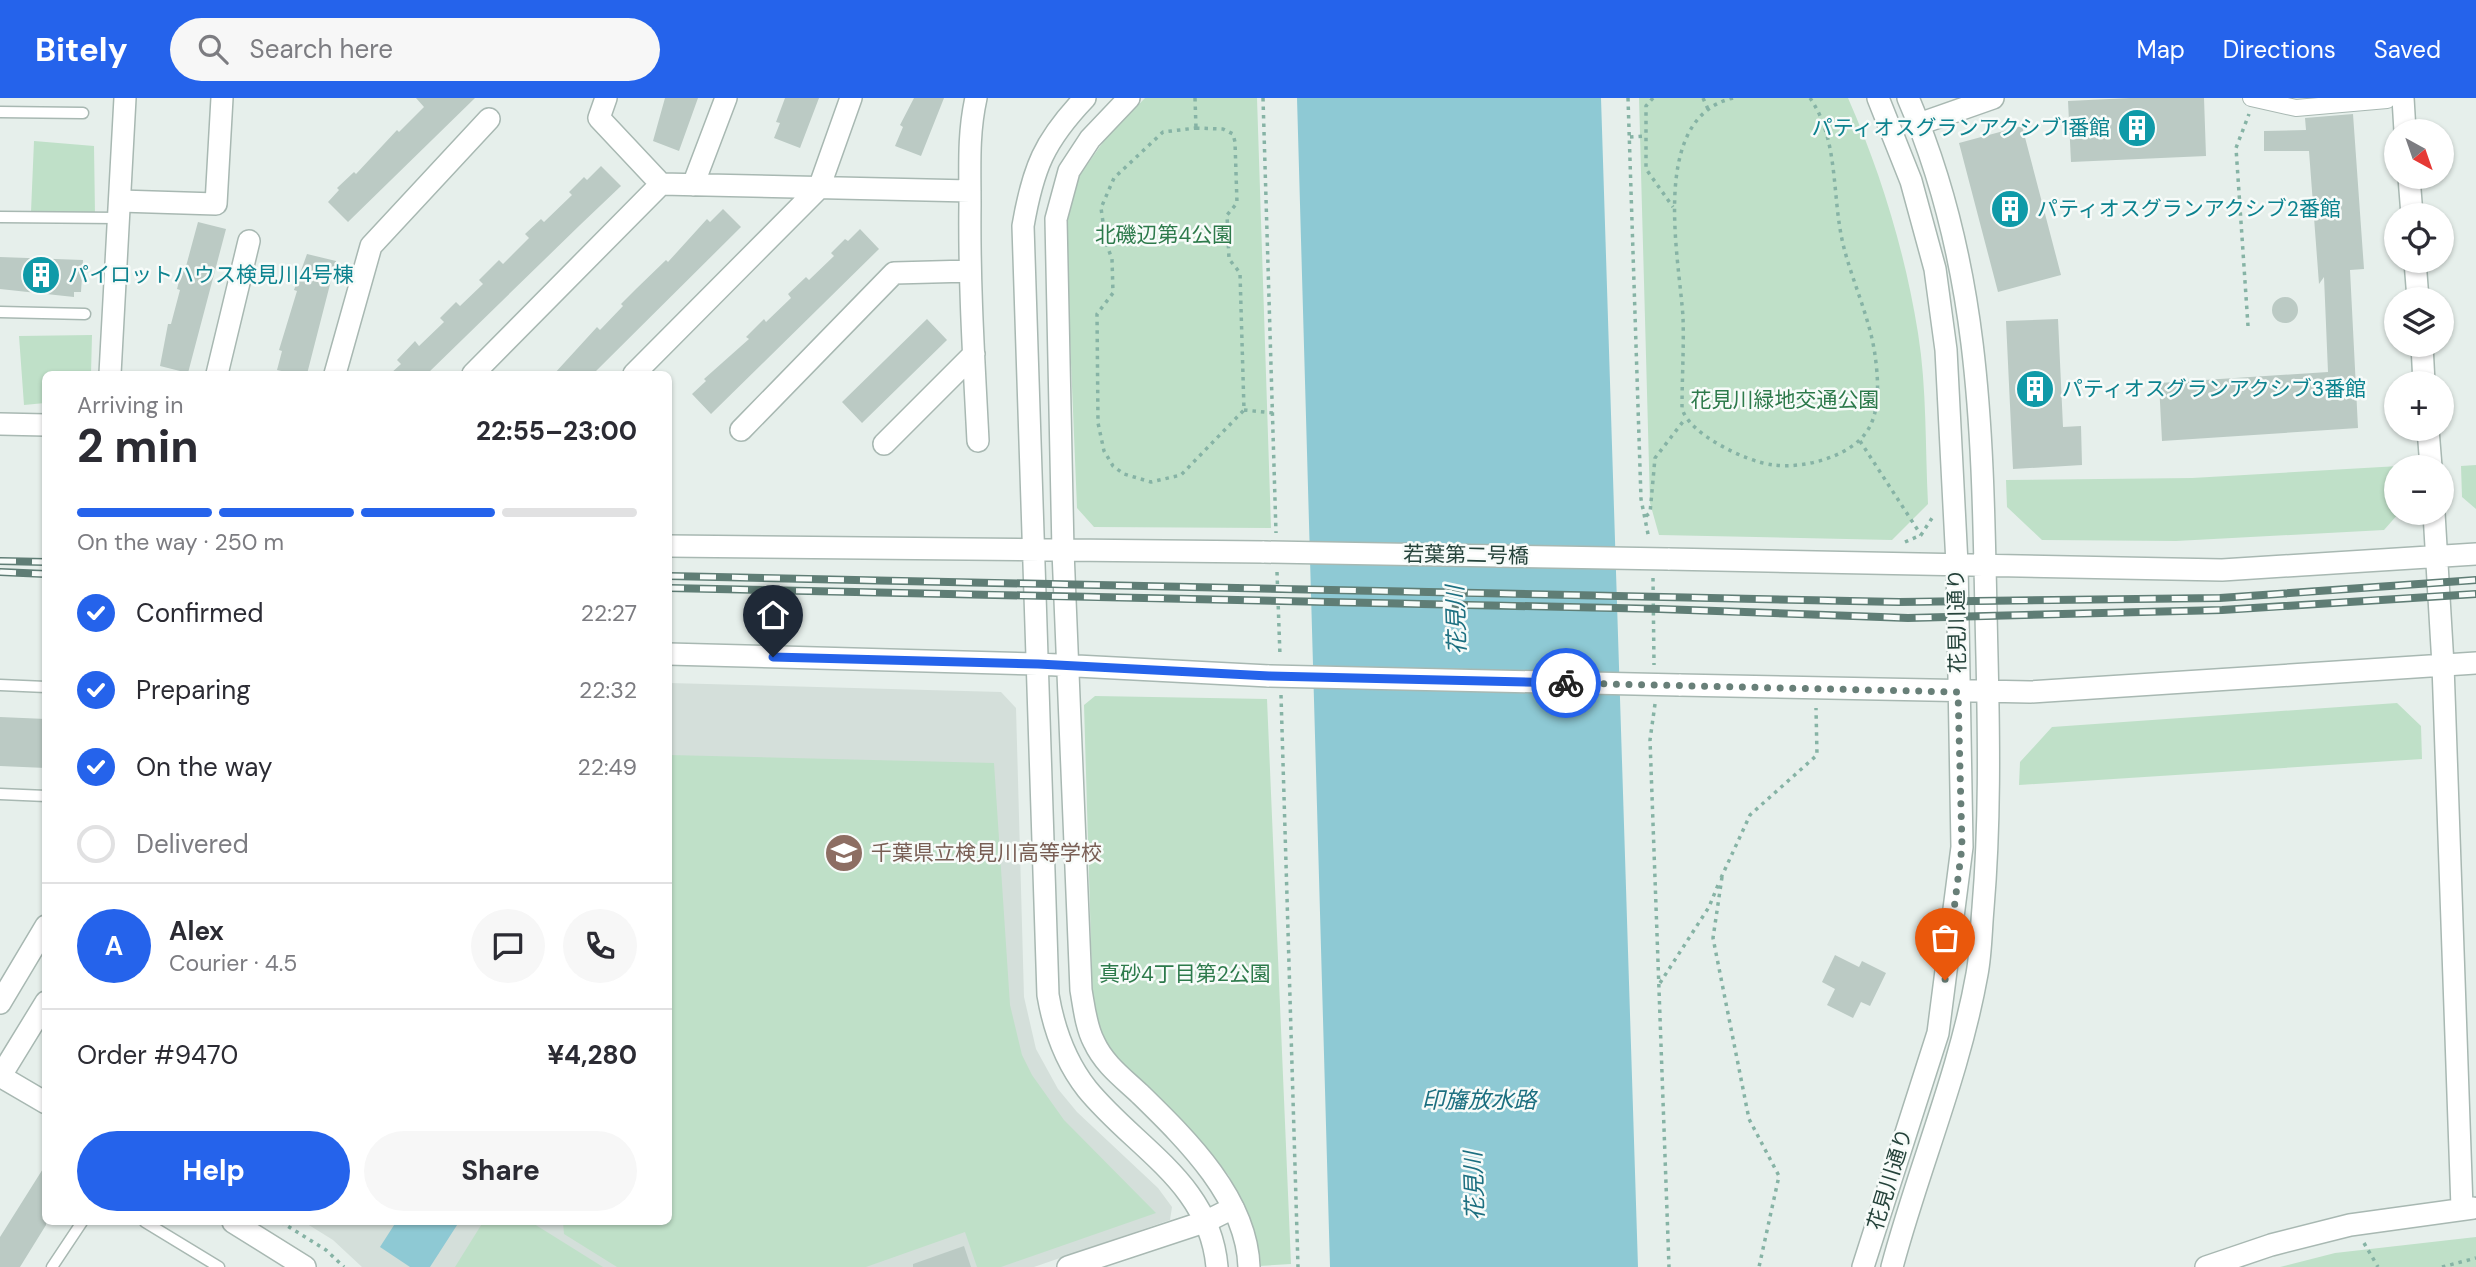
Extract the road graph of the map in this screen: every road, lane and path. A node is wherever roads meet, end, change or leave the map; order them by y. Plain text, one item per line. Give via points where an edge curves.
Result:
1 (125, 98) edge
2 (222, 98) edge
3 (606, 98) edge
4 (726, 98) edge
5 (851, 98) edge
6 (976, 98) edge
7 (1085, 98) edge
8 (1129, 98) edge
9 (1195, 98) edge
10 (1653, 98) edge
11 (1703, 98) edge
12 (1734, 98) edge
13 (1810, 98) edge
14 (1878, 98) edge
15 (1908, 98) edge
16 (1993, 98) edge
17 (2254, 99) edge
18 (2395, 99) edge
19 (1709, 109) junction
20 (0, 112) edge
21 (83, 113) dead end
22 (489, 119) dead end
23 (2401, 119) edge
24 (1919, 124) junction
25 (1196, 128) junction
26 (1645, 136) junction
27 (1630, 137) dead end
28 (661, 184) junction
29 (693, 185) junction
30 (819, 188) junction
31 (970, 191) junction
32 (1673, 207) junction
33 (119, 209) junction
34 (0, 217) edge
35 (250, 241) dead end
36 (970, 271) junction
37 (0, 312) edge
38 (85, 314) dead end
39 (2248, 326) dead end
40 (974, 354) junction
41 (110, 371) edge
42 (218, 371) edge
43 (336, 371) edge
44 (476, 371) edge
45 (637, 371) edge
46 (1244, 410) junction
47 (1273, 413) dead end
48 (1685, 419) junction
49 (0, 424) edge
50 (42, 425) edge
51 (741, 430) dead end
52 (978, 441) dead end
53 (1860, 441) junction
54 (884, 444) dead end
55 (1935, 503) dead end
56 (1646, 516) dead end
57 (2435, 525) edge
58 (1921, 535) junction
59 (1901, 544) dead end
60 (672, 546) edge
61 (1032, 551) junction
62 (1063, 551) junction
63 (2476, 554) edge
64 (2438, 557) junction
65 (1957, 564) junction
66 (1984, 565) junction
67 (672, 654) edge
68 (2476, 663) edge
69 (1038, 664) junction
70 (2443, 665) junction
71 (1068, 666) junction
72 (0, 685) edge
73 (42, 687) edge
74 (1958, 692) junction
75 (1988, 692) junction
76 (1816, 706) dead end
77 (0, 794) edge
78 (42, 796) edge
79 (1721, 877) junction
80 (42, 933) edge
81 (1659, 984) dead end
82 (0, 1003) edge
83 (42, 1009) edge
84 (0, 1076) edge
85 (42, 1101) edge
86 (1233, 1208) junction
87 (2469, 1208) edge
88 (1207, 1222) junction
89 (80, 1225) edge
90 (150, 1225) edge
91 (238, 1225) edge
92 (286, 1225) edge
93 (2362, 1241) dead end
94 (1124, 1258) edge
95 (2476, 1258) edge
96 (52, 1267) edge
97 (219, 1267) edge
98 (304, 1267) edge
99 (344, 1267) edge
100 (1069, 1267) edge
101 (1217, 1267) edge
102 (1249, 1267) edge
103 (1759, 1267) edge
104 (1863, 1267) edge
105 (1892, 1267) edge
106 (2206, 1267) edge
107 (2378, 1267) edge
108 (2442, 1267) edge

1 - 33 street
2 - 33 street via 216,204
3 - 28 street via 599,118
4 - 29 street
5 - 30 street
6 - 31 street via 970,126
7 - 61 street via 1048,142 1031,181 1023,226
8 - 62 street via 1090,139 1069,171 1056,219
9 - 25 path
10 - 26 path via 1646,106
11 - 19 path
12 - 19 path
13 - 53 path via 1828,137 1843,246 1875,352 1876,404 1872,424
14 - 65 street, 花見川通り via 1911,181 1935,269 1950,392
15 - 24 street, 花見川通り
16 - 24 street
17 - 18 street via 2296,108
17 - 39 path via 2236,148
18 - 23 street
19 - 32 path via 1684,145
20 - 21 lane
22 - 43 street via 371,246
24 - 66 street, 花見川通り via 1961,262 1975,344
25 - 46 path via 1223,129 1233,134 1235,142 1237,203 1227,215 1229,259 1240,273
25 - 46 path via 1163,132 1114,178 1104,197 1102,221 1112,259 1113,293 1097,314 1098,423 1104,451 1113,466 1151,482 1181,475
26 - 27 path
26 - 32 path via 1646,169
28 - 29 street
28 - 44 street
29 - 30 street
30 - 31 street
30 - 45 street
31 - 36 street
32 - 48 path via 1683,320
33 - 34 lane
33 - 41 street
35 - 42 street
36 - 40 street
36 - 51 street via 894,274
37 - 38 lane
40 - 52 street
40 - 54 street
46 - 47 path
48 - 53 path via 1714,441 1772,465 1804,465
48 - 56 path via 1655,458
49 - 50 street
53 - 58 path
55 - 58 path via 1934,515
57 - 64 street
58 - 59 path
60 - 61 street, 若葉第二号橋
61 - 62 street, 若葉第二号橋
61 - 69 street
62 - 65 street, 若葉第二号橋, bridge
62 - 71 street
63 - 64 street, 若葉第二号橋
64 - 66 street, 若葉第二号橋 via 2222,570
64 - 70 street
65 - 66 street, 若葉第二号橋
65 - 74 street, 花見川通り
66 - 75 street, 花見川通り
67 - 69 street
68 - 70 street
69 - 71 street
69 - 88 street via 1048,996 1054,1027 1069,1062 1088,1089 1161,1160 1192,1195
70 - 75 street via 2145,687
70 - 87 street
71 - 74 street, bridge via 1269,676
71 - 86 street via 1081,990 1093,1042 1110,1066 1185,1138
72 - 73 lane
74 - 75 street
74 - 104 street, 花見川通り via 1962,847 1938,1033
75 - 105 street, 花見川通り via 1988,844 1978,973 1939,1123
76 - 79 path via 1817,755 1750,815
77 - 78 lane
79 - 81 path via 1709,907
79 - 103 path via 1713,938 1749,1119 1779,1176
80 - 82 street
83 - 84 street
84 - 85 street
86 - 88 street
86 - 102 street
87 - 106 street via 2350,1226
88 - 94 street
88 - 101 street
89 - 96 lane
90 - 97 lane
91 - 98 street
92 - 99 path
93 - 107 path
94 - 100 street
95 - 108 path

